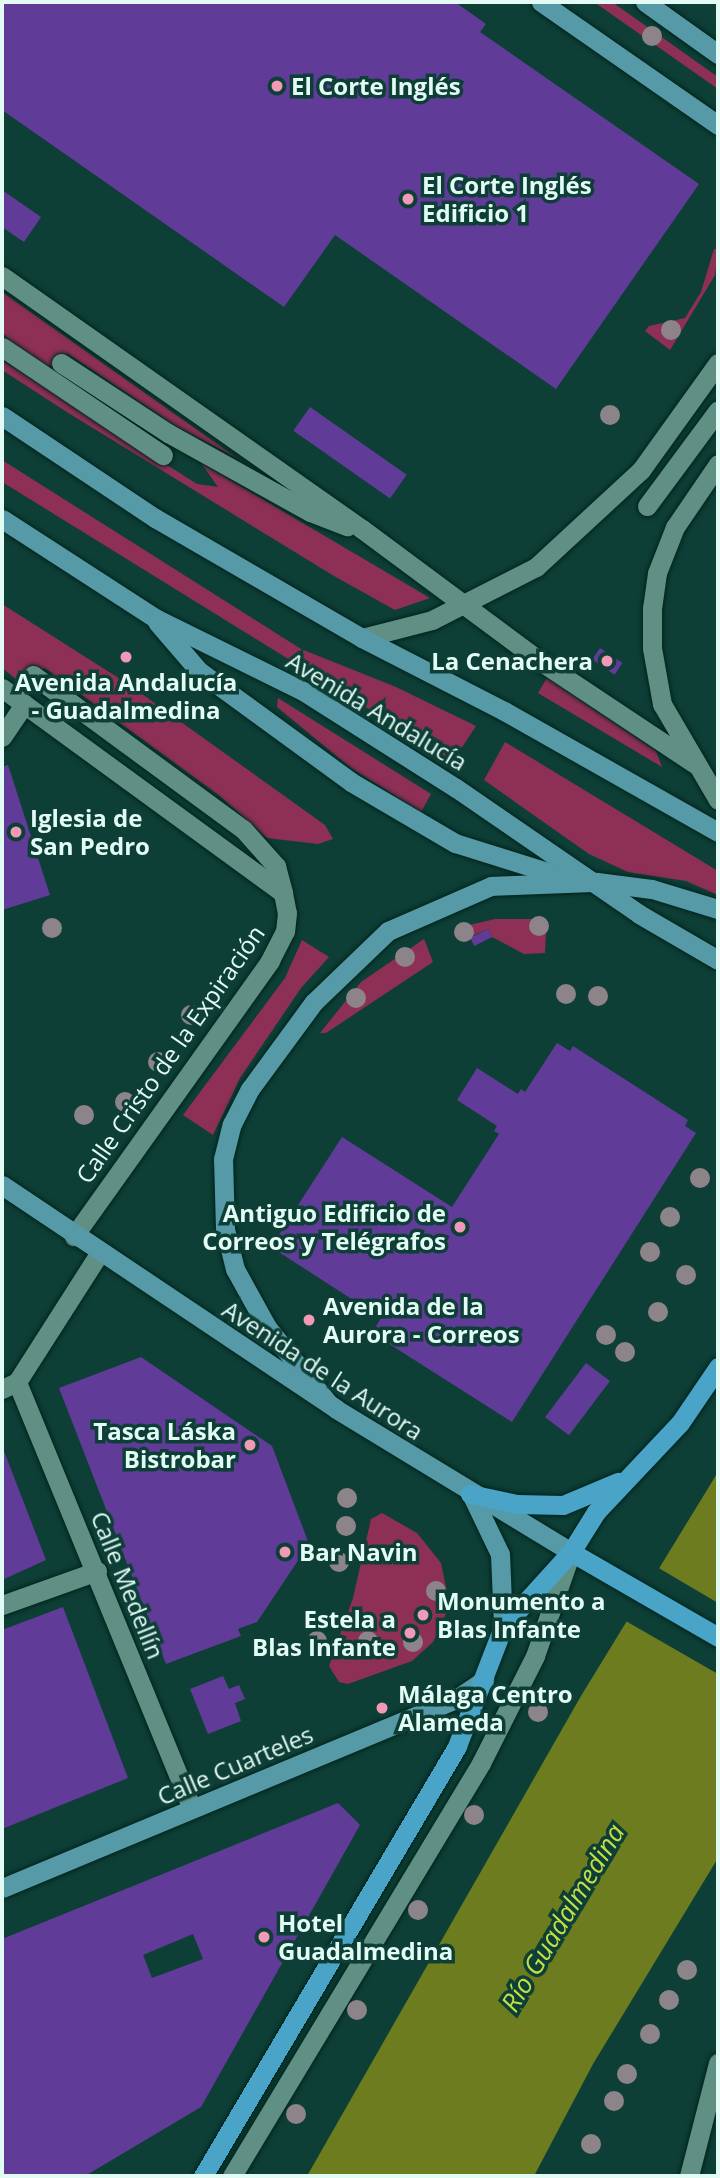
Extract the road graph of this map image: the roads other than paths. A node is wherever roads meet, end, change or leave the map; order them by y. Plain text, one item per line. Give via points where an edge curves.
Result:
1 (541, 2) edge
2 (645, 2) edge
3 (718, 54) edge
4 (718, 125) edge
5 (2, 276) edge
6 (2, 347) edge
7 (61, 363) dead end
8 (718, 363) edge
9 (718, 410) edge
10 (2, 416) edge
11 (163, 455) dead end
12 (718, 464) edge
13 (647, 506) dead end
14 (2, 519) edge
15 (362, 529) junction
16 (464, 604) junction
17 (155, 618) junction
18 (362, 638) junction
19 (33, 675) dead end
20 (2, 688) edge
21 (24, 704) junction
22 (2, 737) edge
23 (695, 764) junction
24 (718, 800) edge
25 (718, 832) edge
26 (596, 882) junction
27 (283, 893) junction
28 (718, 909) edge
29 (718, 960) edge
30 (2, 1185) edge
31 (74, 1236) junction
32 (99, 1254) junction
33 (718, 1367) edge
34 (9, 1385) edge
35 (328, 1403) junction
36 (631, 1475) junction
37 (470, 1494) junction
38 (571, 1552) junction
39 (97, 1571) junction
40 (2, 1605) edge
41 (503, 1627) junction
42 (718, 1637) edge
43 (484, 1680) junction
44 (192, 1808) junction
45 (2, 1888) edge
46 (718, 2063) edge
47 (202, 2176) edge
48 (232, 2176) edge
49 (689, 2176) edge

1 - 4 main road
2 - 3 main road
5 - 15 street
6 - 11 street
7 - 15 street via 168,433 310,513
8 - 16 street via 641,470 536,567
9 - 13 street
10 - 18 main road via 155,518
12 - 23 street via 676,527 657,573 652,608 652,648 662,704
14 - 17 main road, Avenida Andalucía
15 - 16 street
16 - 18 street via 432,620
16 - 23 street via 537,659
17 - 26 main road, Avenida Andalucía via 303,691
17 - 26 main road via 199,671 241,704 428,831 484,855
18 - 25 main road via 504,711
19 - 27 street, Calle Cristo de la Expiración via 243,829 276,866
20 - 21 street
21 - 22 street
21 - 27 street
23 - 24 street
26 - 28 main road via 652,889
26 - 29 main road, Avenida Andalucía via 639,914
26 - 35 main road via 491,886 388,931 350,962 291,1029 244,1100 223,1159 225,1229 234,1269 267,1327
27 - 31 street, Calle Cristo de la Expiración via 285,931 270,961
30 - 31 main road, Avenida de la Aurora
31 - 32 main road, Avenida de la Aurora
32 - 34 street
32 - 35 main road, Avenida de la Aurora
33 - 36 main road via 680,1423
34 - 39 street, Calle Medellín
35 - 37 main road, Avenida de la Aurora
36 - 37 main road via 563,1505 517,1504
36 - 38 main road via 596,1512
37 - 38 main road, Avenida de la Aurora
37 - 41 main road via 491,1527 500,1554
38 - 41 main road
38 - 42 main road, Avenida de la Aurora
38 - 48 street via 535,1657 481,1763
39 - 40 street
39 - 44 street, Calle Medellín
41 - 43 main road
43 - 44 main road, Calle Cuarteles via 456,1699
43 - 47 main road via 457,1746
44 - 45 main road, Calle Cuarteles
46 - 49 street

